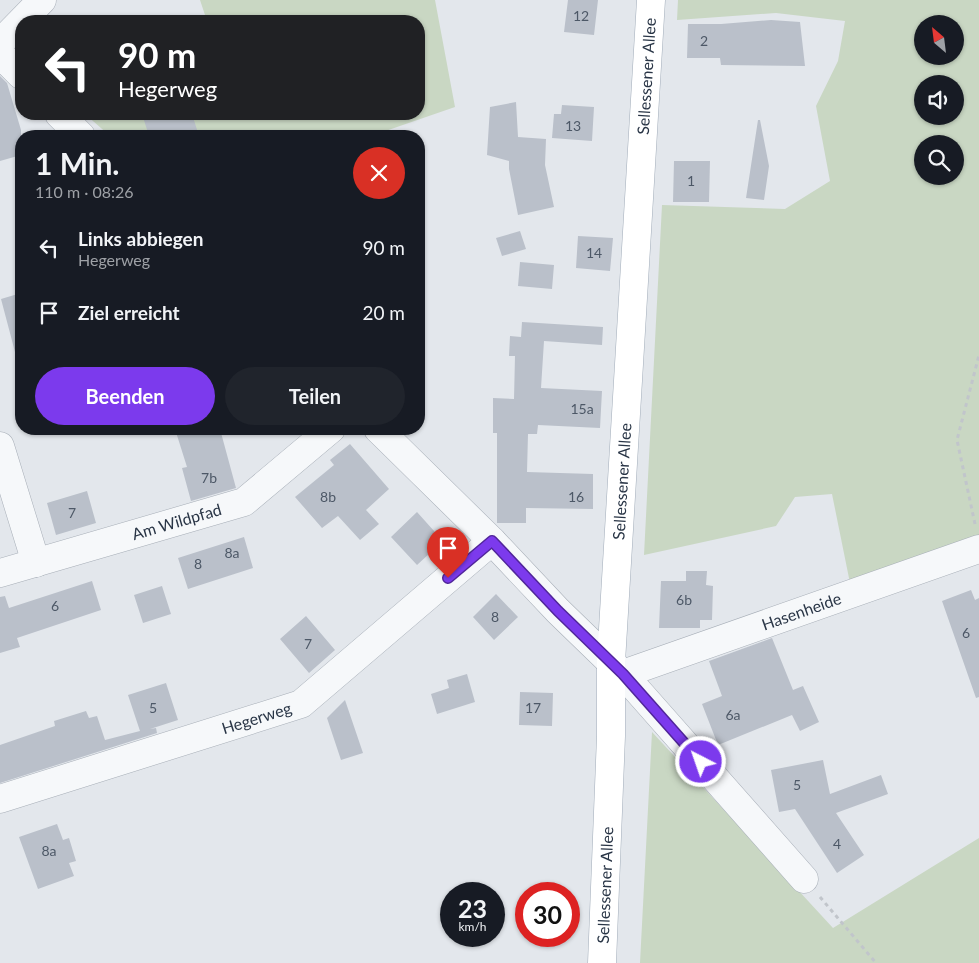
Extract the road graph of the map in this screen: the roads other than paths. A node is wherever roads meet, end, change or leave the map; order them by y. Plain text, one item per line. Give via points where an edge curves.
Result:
1 (42, 0) edge
2 (651, 0) edge
3 (27, 15) edge
4 (15, 28) edge
5 (0, 43) edge
6 (0, 54) edge
7 (15, 70) edge
8 (65, 120) edge
9 (75, 130) edge
10 (324, 435) edge
11 (384, 435) edge
12 (0, 446) edge
13 (492, 541) junction
14 (978, 541) edge
15 (36, 563) junction
16 (0, 573) edge
17 (617, 668) junction
18 (0, 799) edge
19 (804, 879) road end
20 (602, 963) edge

1 - 3 street
2 - 17 main road, Sellessener Allee
4 - 5 street
6 - 7 street
8 - 9 street
10 - 15 street, Am Wildpfad via 244,502
11 - 13 street
12 - 15 street
13 - 17 street
13 - 18 street, Hegerweg via 301,704
14 - 17 street, Hasenheide
15 - 16 street, Am Wildpfad
17 - 19 street
17 - 20 main road, Sellessener Allee via 611,736

